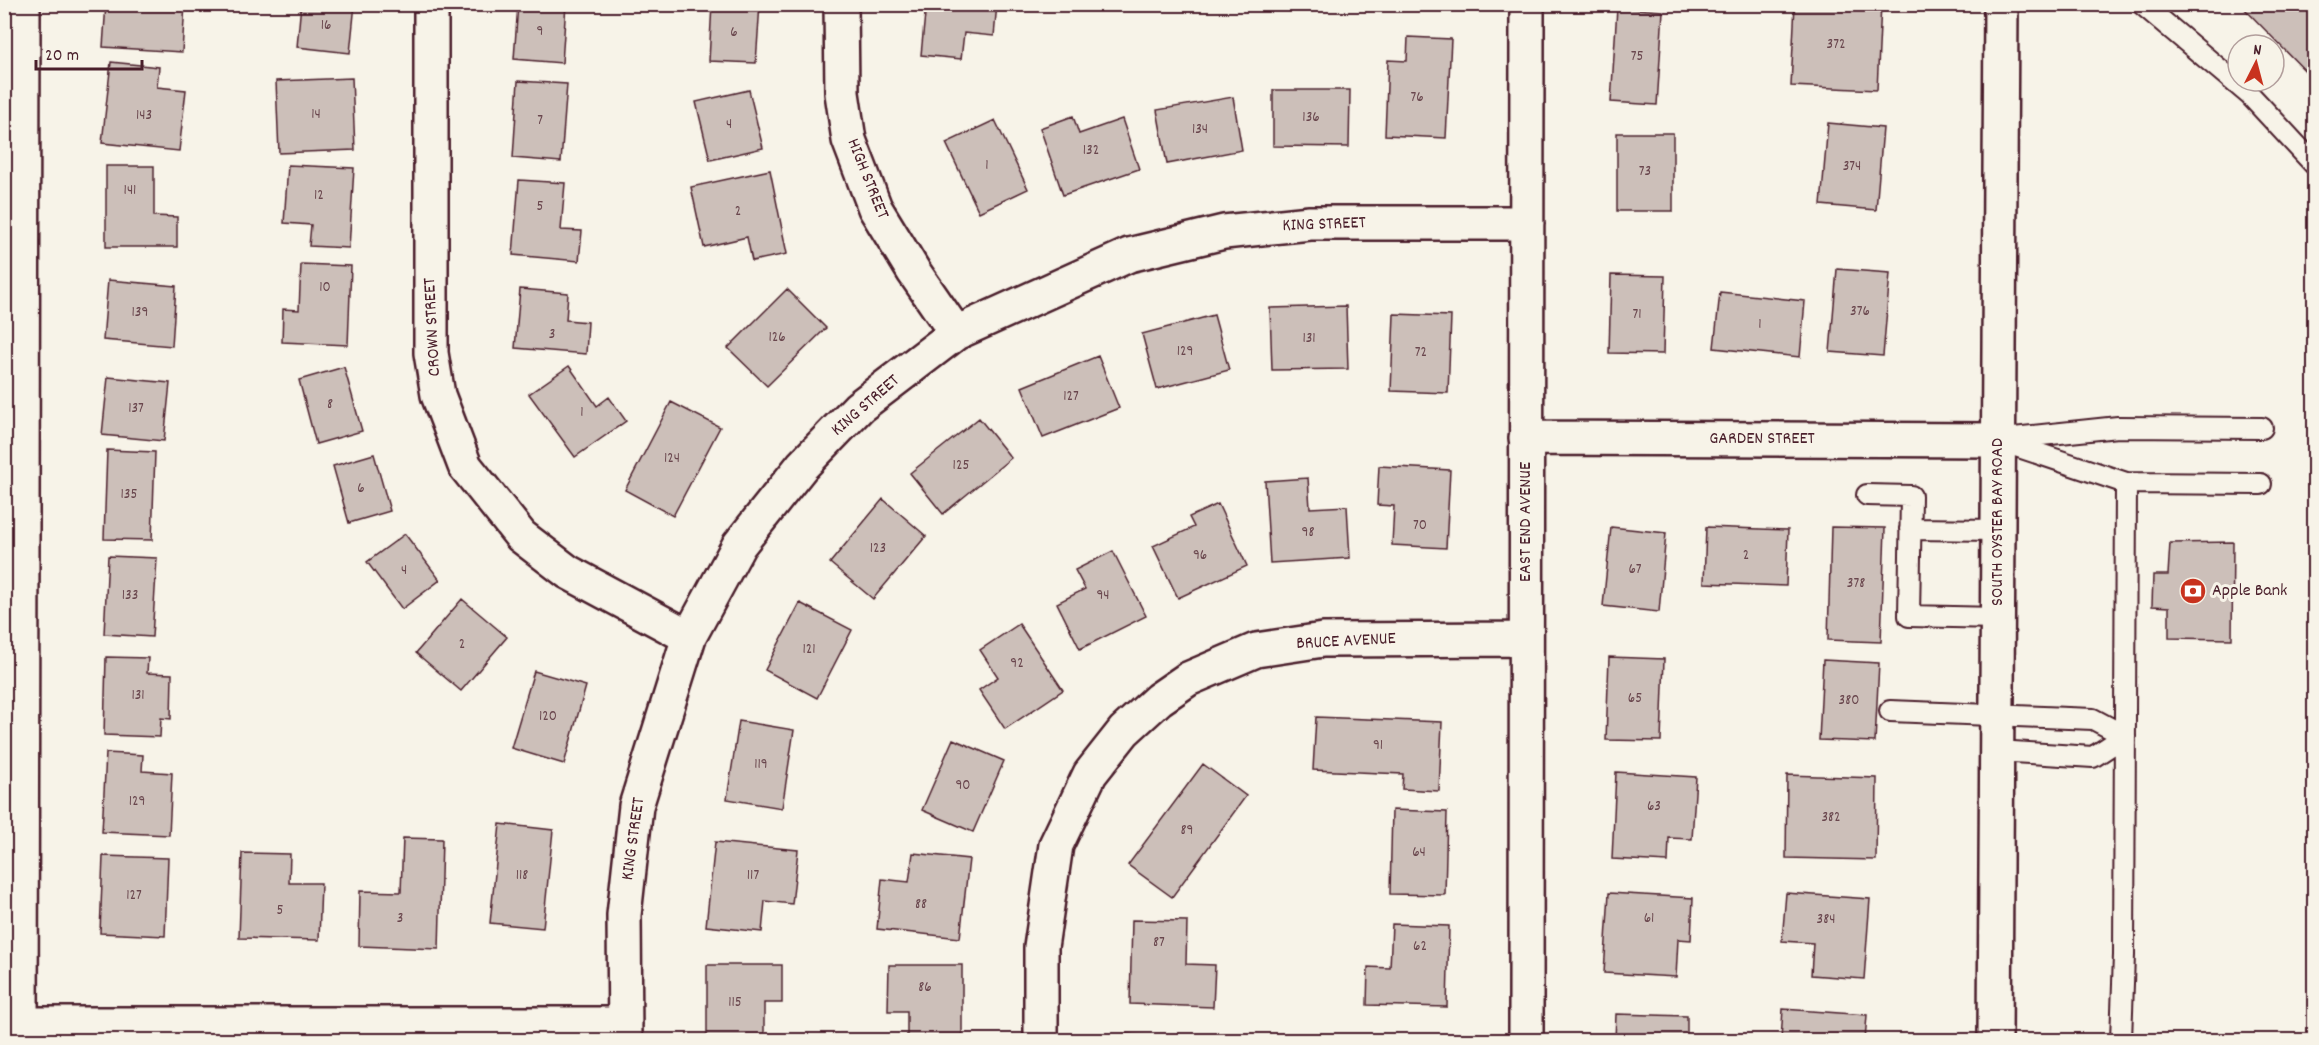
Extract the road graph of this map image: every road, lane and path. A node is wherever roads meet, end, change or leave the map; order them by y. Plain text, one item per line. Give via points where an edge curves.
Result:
1 (23, 4) edge
2 (431, 4) edge
3 (841, 4) edge
4 (1527, 4) edge
5 (2001, 4) edge
6 (2142, 4) edge
7 (2314, 164) edge
8 (1527, 223) junction
9 (956, 333) junction
10 (2262, 428) dead end
11 (1526, 438) junction
12 (1998, 440) junction
13 (2126, 483) junction
14 (2261, 484) dead end
15 (1867, 495) dead end
16 (1910, 529) junction
17 (1998, 530) junction
18 (1997, 618) junction
19 (689, 637) junction
20 (1526, 639) junction
21 (1890, 711) dead end
22 (1997, 715) junction
23 (2125, 736) junction
24 (1997, 751) junction
25 (21, 1032) edge
26 (625, 1032) edge
27 (1041, 1041) edge
28 (1526, 1041) edge
29 (1995, 1041) edge
30 (2121, 1041) edge

1 - 25 street
2 - 19 street, CROWN STREET via 431,353 438,395 465,466 521,536 568,572
3 - 9 street, HIGH STREET via 842,93 849,140 874,208
4 - 8 street, EAST END AVENUE
5 - 12 street, SOUTH OYSTER BAY ROAD
6 - 7 lane via 2250,95
8 - 9 street, KING STREET via 1310,224 1224,232 1130,255
8 - 11 street, EAST END AVENUE
9 - 19 street, KING STREET via 859,407 802,466 740,545
10 - 12 lane via 2118,427
11 - 12 street, GARDEN STREET
11 - 20 street, EAST END AVENUE
12 - 13 lane
12 - 17 street, SOUTH OYSTER BAY ROAD
13 - 14 lane
13 - 23 lane
15 - 16 lane via 1911,496
16 - 17 lane
16 - 18 lane via 1909,616
17 - 18 street, SOUTH OYSTER BAY ROAD
18 - 22 street, SOUTH OYSTER BAY ROAD
19 - 26 street, KING STREET via 636,806 624,915
20 - 27 street, BRUCE AVENUE via 1323,640 1256,650 1188,679 1159,699 1124,731 1090,774 1056,845 1041,947
20 - 28 street, EAST END AVENUE
21 - 22 lane
22 - 23 lane via 2093,719
22 - 24 street, SOUTH OYSTER BAY ROAD
23 - 24 lane via 2093,757
23 - 30 lane
24 - 29 street, SOUTH OYSTER BAY ROAD
25 - 26 street

